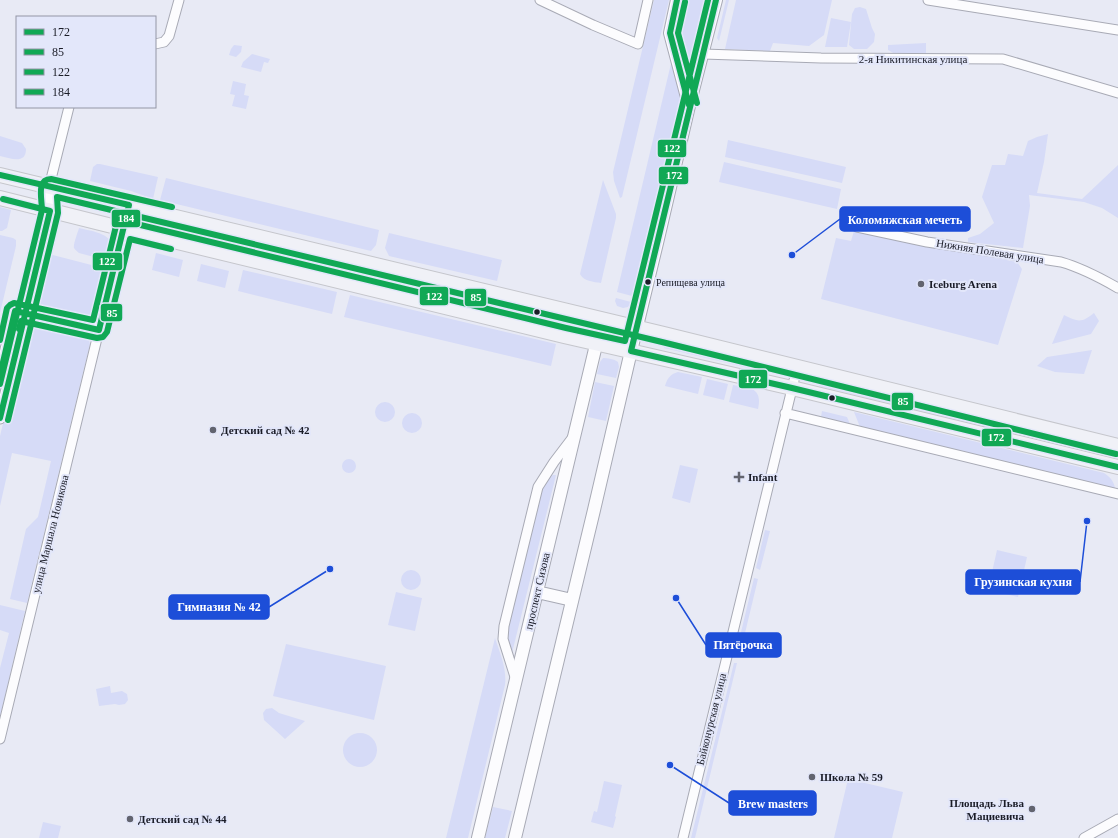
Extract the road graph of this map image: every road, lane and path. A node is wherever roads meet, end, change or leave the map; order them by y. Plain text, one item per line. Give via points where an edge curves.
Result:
1 (179, 0) edge
2 (540, 0) edge
3 (648, 0) edge
4 (678, 0) edge
5 (716, 0) edge
6 (928, 0) edge
7 (1118, 30) edge
8 (156, 44) edge
9 (703, 54) junction
10 (1118, 93) edge
11 (689, 106) junction
12 (69, 108) edge
13 (0, 175) edge
14 (49, 187) junction
15 (0, 198) edge
16 (129, 205) junction
17 (50, 211) junction
18 (857, 227) dead end
19 (124, 229) junction
20 (1118, 288) edge
21 (20, 312) junction
22 (602, 320) junction
23 (636, 328) junction
24 (99, 330) junction
25 (596, 343) junction
26 (631, 351) junction
27 (797, 368) junction
28 (0, 375) edge
29 (792, 388) junction
30 (785, 413) junction
31 (0, 418) edge
32 (1028, 424) junction
33 (575, 435) junction
34 (1024, 445) junction
35 (1118, 446) edge
36 (1118, 467) edge
37 (1118, 494) edge
38 (537, 592) junction
39 (572, 600) junction
40 (516, 681) junction
41 (0, 739) edge
42 (1118, 819) edge
43 (478, 838) edge
44 (515, 838) edge
45 (683, 838) edge
46 (1084, 838) edge

1 - 8 street via 169,36 164,42
2 - 3 street via 638,44
4 - 11 main road via 670,33
5 - 9 main road
6 - 7 street
9 - 10 street, 2-я Никитинская улица via 1003,59
9 - 11 main road
11 - 23 main road
12 - 14 street
13 - 14 main road
14 - 16 main road
14 - 17 street
15 - 17 main road
16 - 19 street, улица Маршала Новикова
16 - 22 main road
17 - 19 main road
17 - 21 street
18 - 20 street, Нижняя Полевая улица via 927,242 1061,262 1077,266
19 - 24 street, улица Маршала Новикова
19 - 25 main road
21 - 24 street
21 - 28 street
21 - 31 street
22 - 23 main road
22 - 25 main road
23 - 26 main road
23 - 27 main road
24 - 41 street, улица Маршала Новикова
25 - 26 main road
25 - 33 main road, проспект Сизова
26 - 29 main road
26 - 39 main road
27 - 29 street, Байконурская улица
27 - 32 main road
29 - 30 street, Байконурская улица
29 - 34 main road
30 - 37 street
30 - 45 street, Байконурская улица
32 - 34 main road via 1022,434
32 - 35 main road
33 - 38 main road, проспект Сизова
33 - 40 street via 538,487 504,626 503,639
34 - 36 main road
38 - 39 main road
38 - 40 main road, проспект Сизова
39 - 44 main road
40 - 43 main road, проспект Сизова
42 - 46 street

